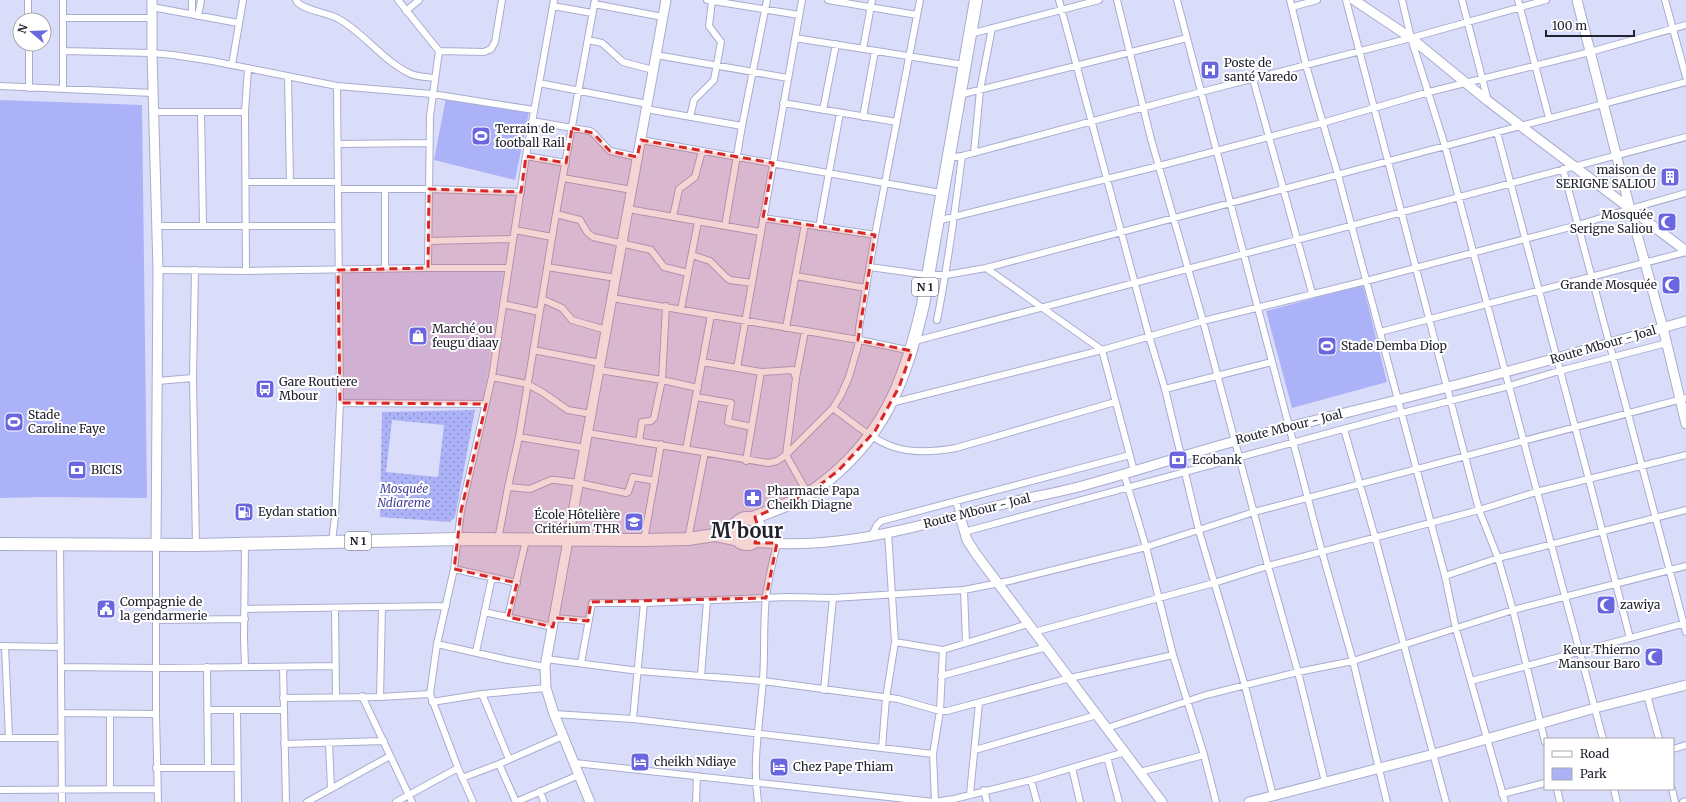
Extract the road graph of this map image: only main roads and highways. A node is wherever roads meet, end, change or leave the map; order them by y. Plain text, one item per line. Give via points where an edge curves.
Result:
1 (666, 0) edge
2 (976, 0) edge
3 (1354, 0) edge
4 (1577, 0) edge
5 (152, 3) edge
6 (1630, 209) junction
7 (1686, 252) edge
8 (1686, 321) edge
9 (1663, 328) junction
10 (1683, 399) edge
11 (1686, 424) edge
12 (960, 516) junction
13 (737, 523) junction
14 (755, 530) junction
15 (715, 535) junction
16 (568, 540) junction
17 (738, 540) junction
18 (0, 544) edge
19 (156, 545) junction
20 (1686, 685) edge
21 (590, 802) edge
22 (1162, 802) edge
23 (1249, 802) edge

1 - 16 main road
2 - 14 highway, N 1 via 923,305 899,387 859,452 808,494 767,512
3 - 6 main road via 1410,38
4 - 6 main road
5 - 19 main road via 158,270
6 - 7 main road
6 - 9 main road
8 - 9 main road, Route Mbour - Joal
9 - 10 main road
9 - 12 main road, Route Mbour - Joal via 1448,387 1235,441 1088,485
10 - 11 main road
12 - 14 main road, Route Mbour - Joal via 871,537 832,542 775,543
12 - 22 main road via 971,546
13 - 14 highway, N 1 via 743,519
13 - 15 highway, N 1
13 - 17 highway via 734,532
14 - 17 highway, N 1 via 745,543
15 - 16 highway, N 1 via 688,539
15 - 17 highway, N 1
16 - 19 highway, N 1 via 458,539
16 - 21 main road via 546,663 546,688
18 - 19 highway, N 1
20 - 23 main road

